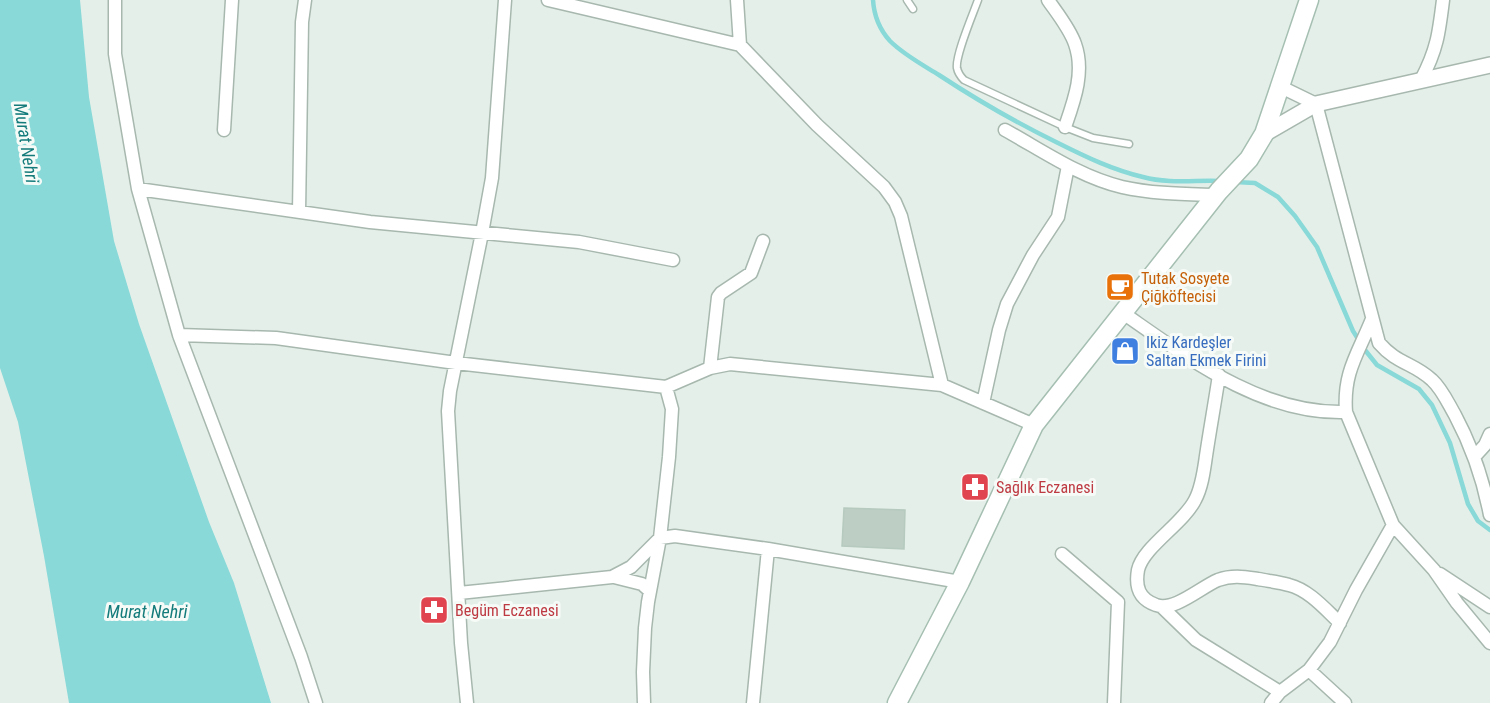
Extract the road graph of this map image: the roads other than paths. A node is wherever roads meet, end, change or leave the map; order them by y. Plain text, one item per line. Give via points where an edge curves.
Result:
1 (115, 0) edge
2 (232, 0) edge
3 (305, 0) edge
4 (505, 0) edge
5 (548, 0) edge
6 (737, 0) edge
7 (907, 0) edge
8 (978, 0) edge
9 (1048, 0) edge
10 (1309, 0) edge
11 (1443, 0) edge
12 (913, 9) dead end
13 (740, 45) junction
14 (1490, 65) edge
15 (1421, 80) junction
16 (1281, 87) junction
17 (1316, 104) junction
18 (1065, 127) junction
19 (224, 130) dead end
20 (1005, 130) dead end
21 (1264, 134) junction
22 (1129, 144) dead end
23 (1068, 166) junction
24 (138, 189) junction
25 (1217, 193) junction
26 (299, 212) junction
27 (482, 233) junction
28 (763, 241) dead end
29 (673, 260) dead end
30 (1123, 313) junction
31 (1372, 320) junction
32 (179, 335) junction
33 (456, 363) junction
34 (710, 368) junction
35 (1219, 375) junction
36 (942, 386) junction
37 (666, 387) junction
38 (983, 403) junction
39 (1346, 412) junction
40 (1034, 425) junction
41 (1490, 434) edge
42 (1475, 456) junction
43 (1490, 515) edge
44 (1393, 525) junction
45 (660, 538) junction
46 (768, 549) junction
47 (1062, 554) dead end
48 (1434, 570) junction
49 (612, 577) junction
50 (960, 582) junction
51 (650, 591) junction
52 (1138, 591) junction
53 (459, 593) junction
54 (1118, 602) junction
55 (1162, 607) junction
56 (1490, 607) edge
57 (1340, 623) junction
58 (1490, 643) edge
59 (1309, 670) junction
60 (1280, 692) junction
61 (316, 703) edge
62 (467, 703) edge
63 (644, 703) edge
64 (753, 703) edge
65 (897, 703) edge
66 (1114, 703) edge
67 (1271, 703) edge
68 (1345, 703) edge

1 - 24 street via 115,54
2 - 19 street
3 - 26 street
4 - 27 street via 492,178
5 - 13 street
6 - 13 street
7 - 12 lane
8 - 18 lane via 957,60 960,76
9 - 18 street via 1075,44 1079,65
10 - 16 main road
11 - 15 street via 1439,37
13 - 36 street via 895,202
14 - 15 street
15 - 17 street
16 - 17 street
16 - 21 main road
17 - 21 street
17 - 31 street
18 - 22 lane via 1093,138
20 - 23 street
21 - 25 main road via 1249,159
23 - 25 street via 1122,187 1150,192
23 - 38 street via 1058,217 1007,304
24 - 26 street
24 - 32 street
25 - 30 main road
26 - 27 street
27 - 29 street via 586,243
27 - 33 street
28 - 34 street via 751,273 718,297
30 - 35 street
30 - 40 main road
31 - 39 street via 1353,358 1344,394
31 - 42 street via 1380,343 1389,354 1433,381 1446,398
32 - 33 street via 276,338
32 - 61 street
33 - 37 street
33 - 53 street via 448,411
34 - 36 street via 730,364
34 - 37 street
35 - 39 street via 1299,408
35 - 52 street via 1197,498 1185,516 1149,551 1139,567
36 - 38 street
37 - 45 street via 672,409
38 - 40 street
39 - 44 street
40 - 50 main road
41 - 42 street
42 - 43 street
44 - 48 street
44 - 57 street
45 - 46 street via 691,537
45 - 49 street via 631,567
45 - 51 street
46 - 50 street
46 - 64 street
47 - 54 street
48 - 56 street
48 - 58 street
49 - 51 street via 642,584
49 - 53 street
50 - 65 main road
51 - 63 street via 643,661
52 - 54 street
52 - 55 street via 1143,598
53 - 62 street
54 - 66 street
55 - 57 street via 1217,580 1242,577 1292,585
55 - 60 street via 1196,640
57 - 59 street
59 - 60 street
59 - 68 street
60 - 67 street

